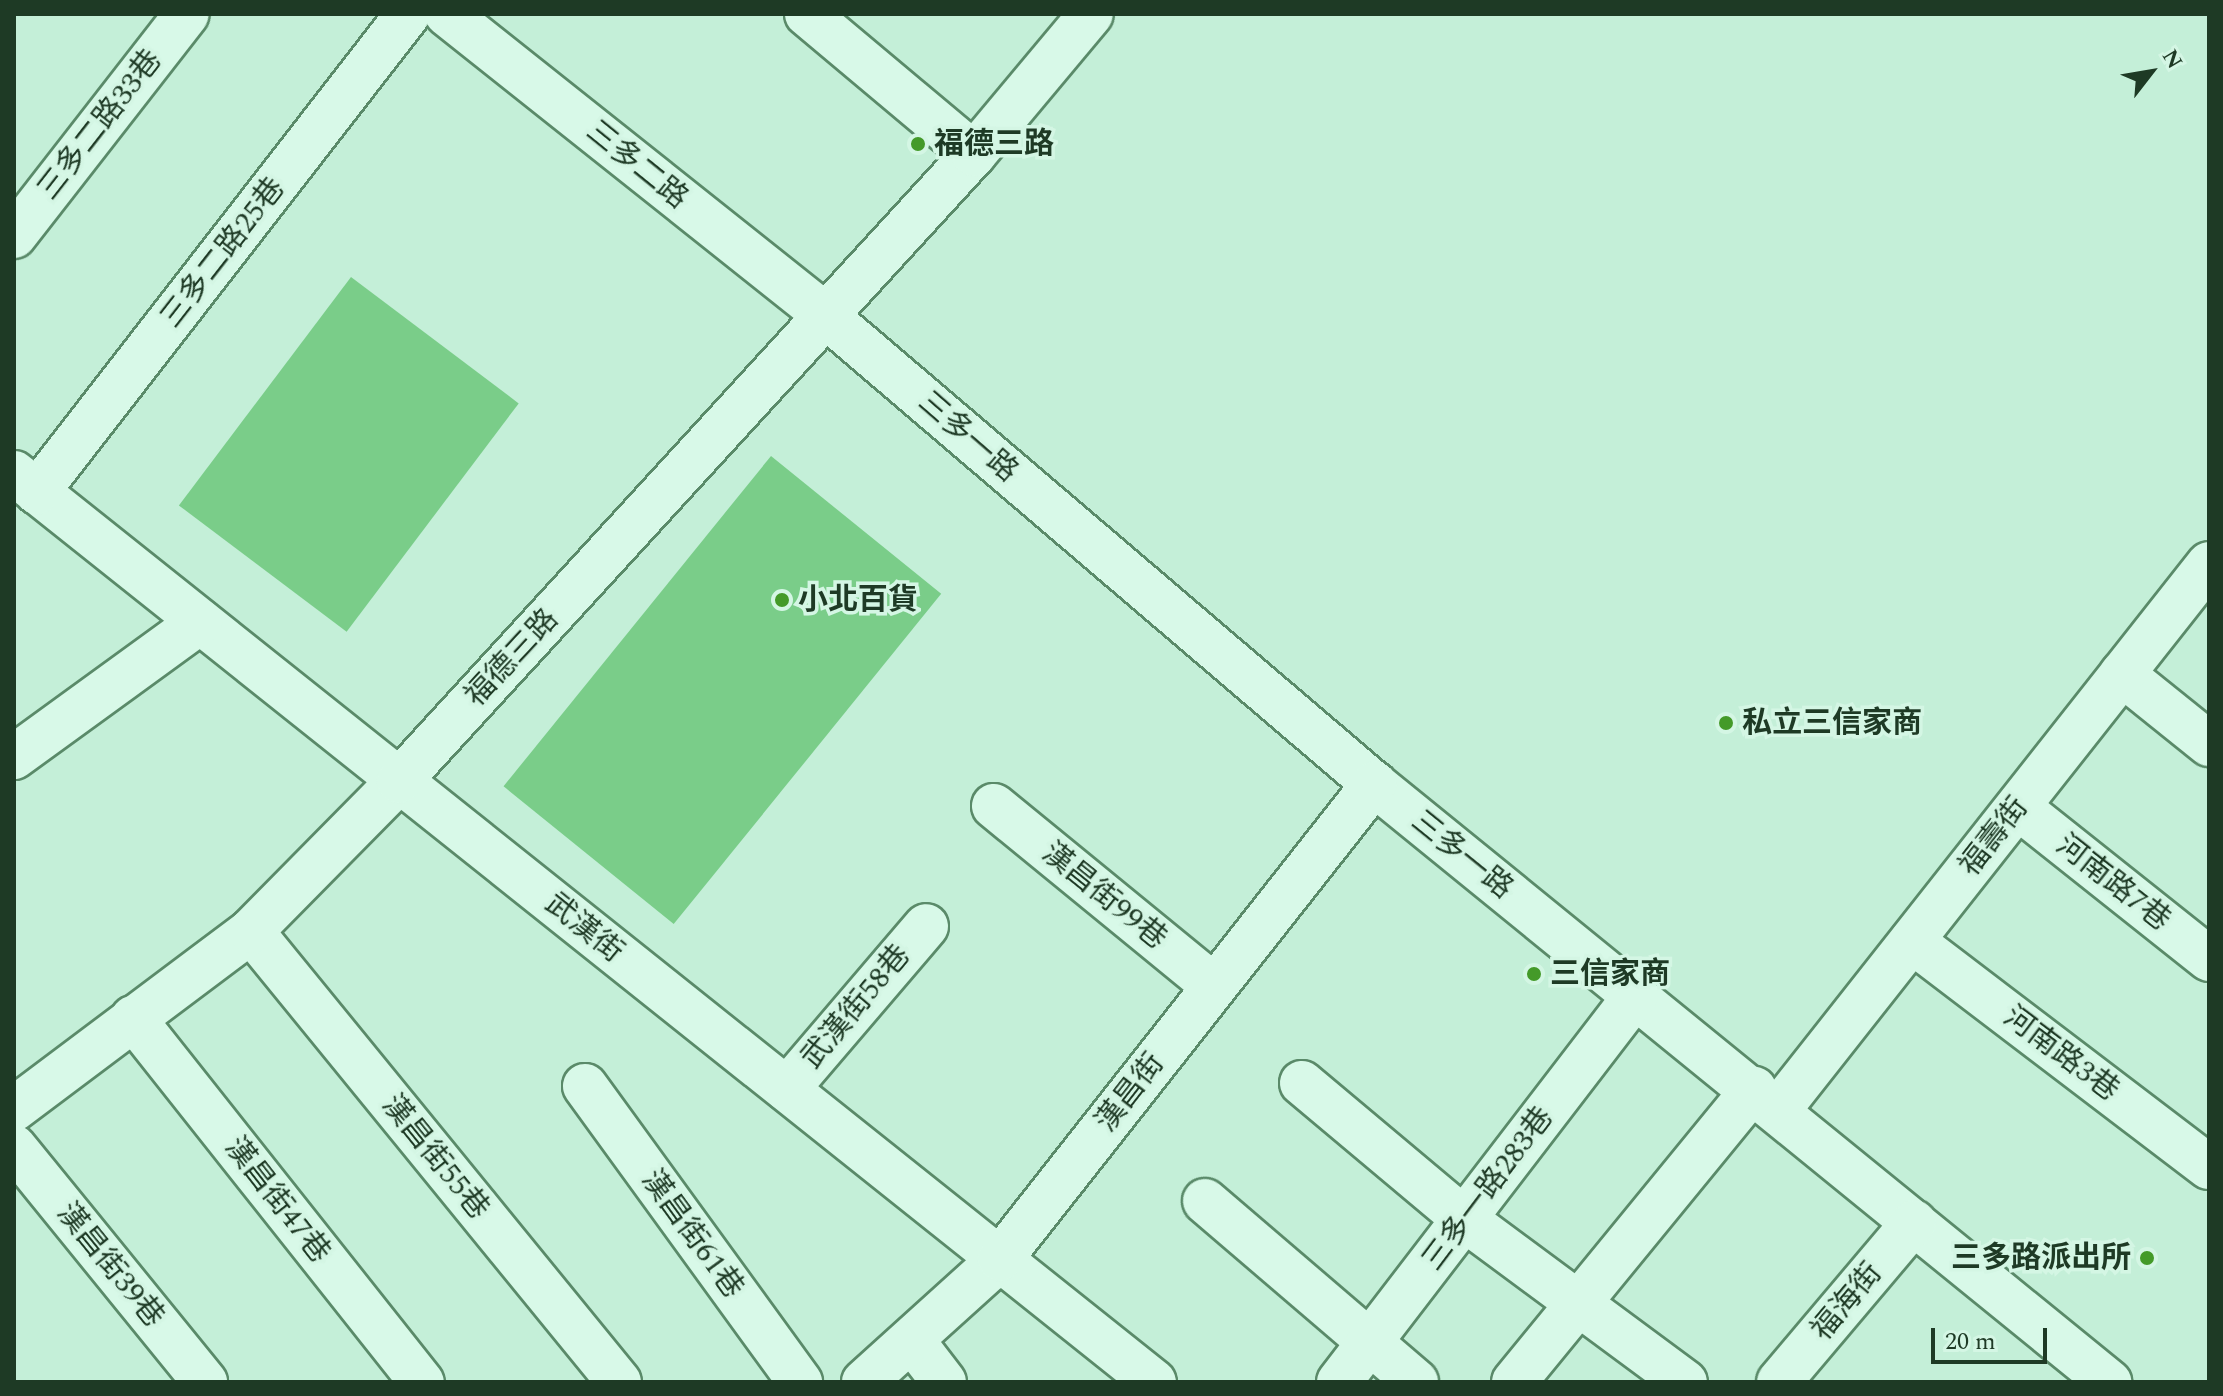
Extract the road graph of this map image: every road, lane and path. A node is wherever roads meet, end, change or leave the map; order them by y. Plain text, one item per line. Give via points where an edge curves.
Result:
1 (187, 14) edge
2 (408, 14) edge
3 (447, 14) edge
4 (807, 14) edge
5 (1091, 14) edge
6 (974, 154) junction
7 (14, 236) edge
8 (826, 316) junction
9 (26, 483) edge
10 (2209, 564) edge
11 (200, 622) junction
12 (2122, 674) junction
13 (2209, 744) edge
14 (14, 757) edge
15 (399, 781) junction
16 (1374, 784) junction
17 (994, 806) dead end
18 (2018, 807) junction
19 (926, 926) dead end
20 (251, 931) junction
21 (1912, 941) junction
22 (2209, 959) edge
23 (1214, 986) junction
24 (1636, 995) junction
25 (133, 1018) junction
26 (1302, 1083) dead end
27 (585, 1086) dead end
28 (787, 1089) junction
29 (1766, 1099) junction
30 (14, 1109) edge
31 (14, 1147) edge
32 (2209, 1167) edge
33 (1205, 1201) dead end
34 (1463, 1218) junction
35 (1914, 1222) junction
36 (1000, 1259) junction
37 (1579, 1300) junction
38 (914, 1343) junction
39 (1373, 1343) junction
40 (205, 1382) edge
41 (422, 1382) edge
42 (619, 1382) edge
43 (800, 1382) edge
44 (864, 1382) edge
45 (944, 1382) edge
46 (1154, 1382) edge
47 (1339, 1382) edge
48 (1416, 1382) edge
49 (1514, 1382) edge
50 (1685, 1382) edge
51 (1779, 1382) edge
52 (2109, 1382) edge

1 - 7 street, 三多二路33巷
2 - 9 street, 三多二路25巷
3 - 8 street, 三多二路
4 - 6 street
5 - 6 street, 福德三路
6 - 8 street, 福德三路
8 - 15 street, 福德三路
8 - 16 street, 三多一路
9 - 11 street, 武漢街
10 - 12 street, 福壽街
11 - 14 street
11 - 15 street, 武漢街
12 - 13 street
12 - 18 street, 福壽街
15 - 20 street, 福德三路
15 - 28 street, 武漢街
16 - 23 street, 漢昌街
16 - 24 street, 三多一路
17 - 23 street, 漢昌街99巷
18 - 21 street, 福壽街
18 - 22 street, 河南路7巷
19 - 28 street, 武漢街58巷
20 - 25 street, 福德三路
20 - 42 street, 漢昌街55巷
21 - 29 street, 福壽街
21 - 32 street, 河南路3巷
23 - 36 street, 漢昌街
24 - 29 street, 三多一路
24 - 34 street, 三多一路283巷
25 - 30 street, 福德三路
25 - 41 street, 漢昌街47巷
26 - 34 street
27 - 43 street, 漢昌街61巷
28 - 36 street, 武漢街
29 - 35 street, 三多一路
29 - 37 street, 福壽街
31 - 40 street, 漢昌街39巷
33 - 39 street
34 - 37 street
34 - 39 street, 三多一路283巷
35 - 51 street, 福海街
35 - 52 street, 三多一路
36 - 38 street, 漢昌街
36 - 46 street, 武漢街
37 - 49 street, 福壽街
37 - 50 street
38 - 44 street, 漢昌街
38 - 45 street
39 - 47 street, 三多一路283巷
39 - 48 street

